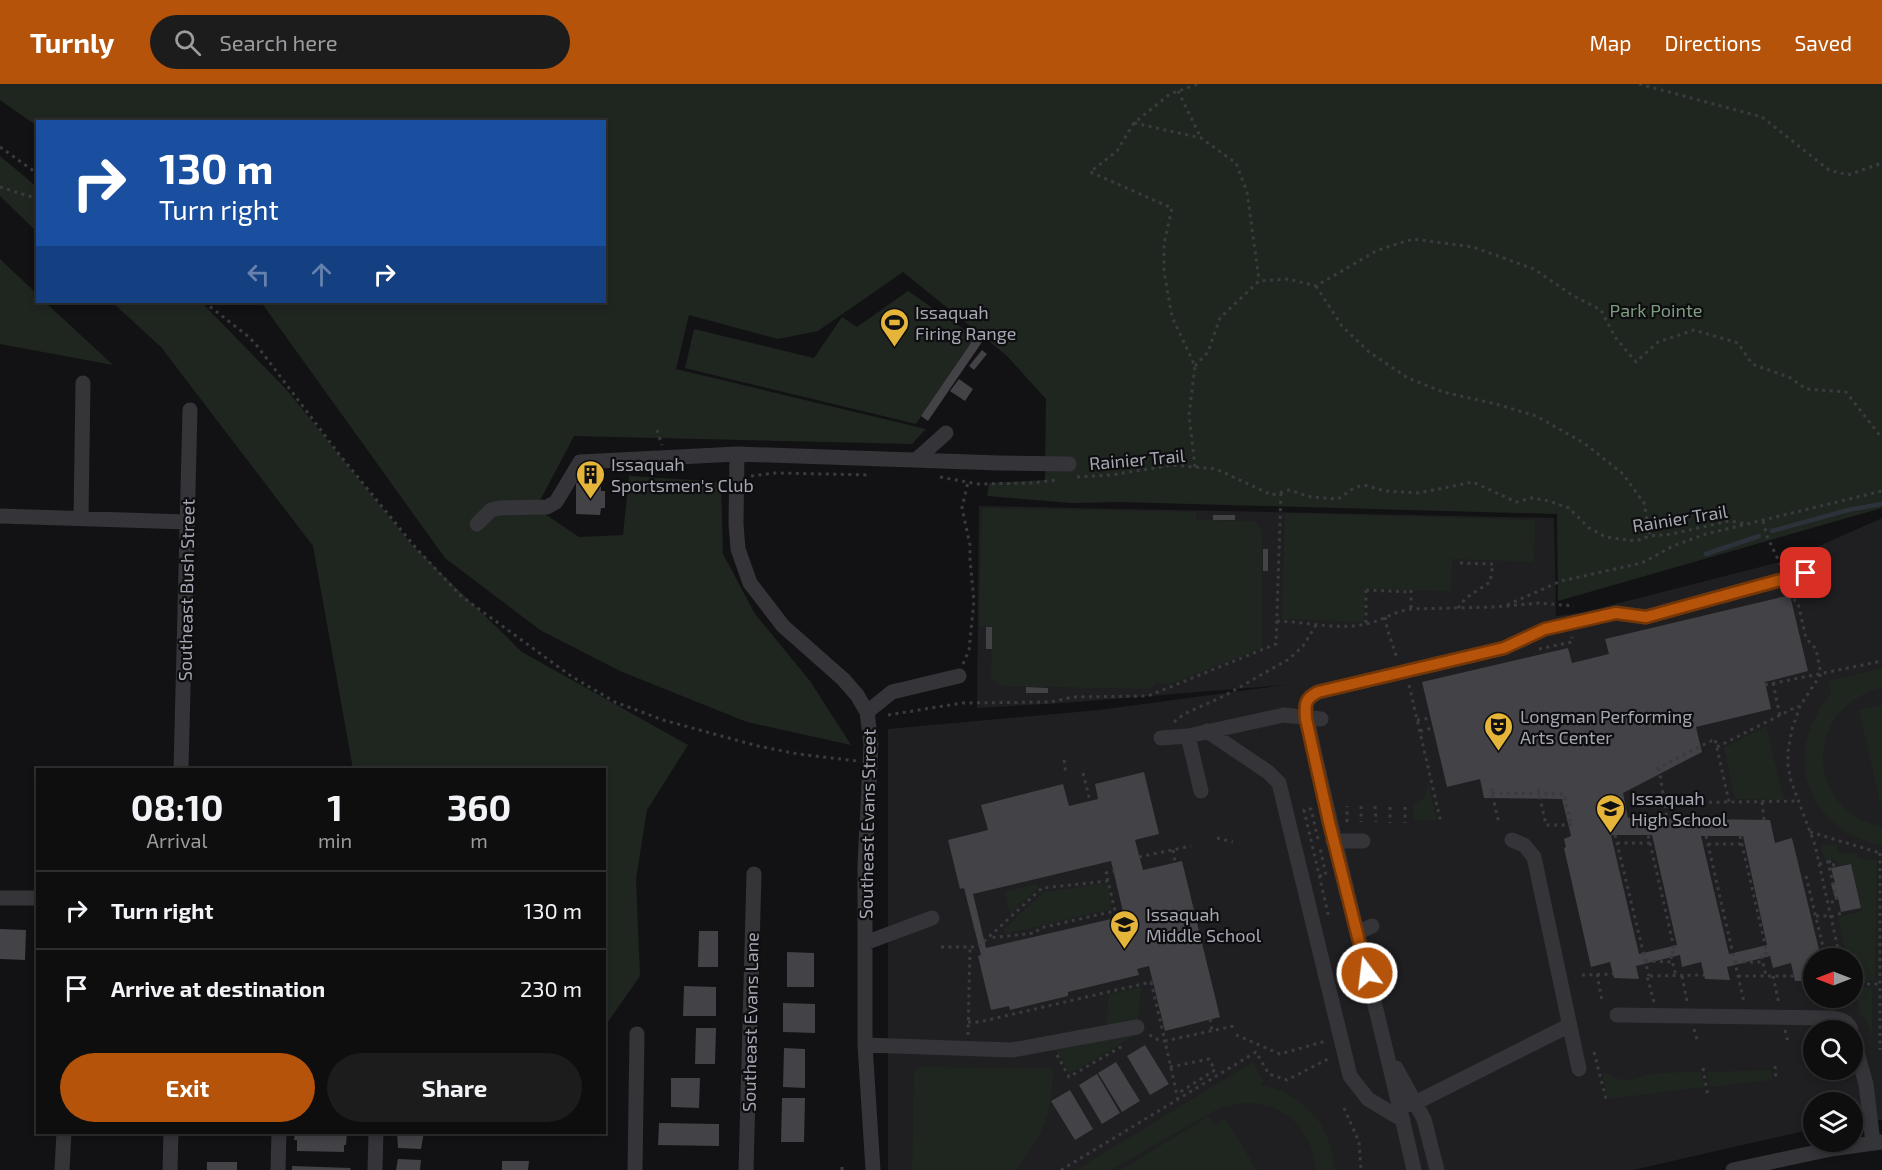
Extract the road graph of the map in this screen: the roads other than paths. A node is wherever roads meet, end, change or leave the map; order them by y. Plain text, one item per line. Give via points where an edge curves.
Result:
1 (83, 382) dead end
2 (190, 410) dead end
3 (946, 433) dead end
4 (737, 454) junction
5 (917, 459) junction
6 (1071, 470) road end
7 (0, 516) edge
8 (81, 519) junction
9 (187, 522) junction
10 (477, 524) dead end
11 (1806, 573) dead end
12 (959, 676) road end
13 (867, 712) junction
14 (1314, 719) junction
15 (1207, 731) junction
16 (1166, 732) road end
17 (1188, 736) junction
18 (181, 768) edge
19 (1200, 791) dead end
20 (1512, 840) dead end
21 (1333, 841) junction
22 (1363, 841) dead end
23 (754, 874) dead end
24 (0, 898) edge
25 (36, 898) edge
26 (932, 918) dead end
27 (1372, 926) dead end
28 (1357, 933) junction
29 (865, 943) junction
30 (1617, 1015) dead end
31 (1839, 1020) edge
32 (1570, 1025) junction
33 (1137, 1027) dead end
34 (637, 1034) dead end
35 (865, 1045) junction
36 (1579, 1069) dead end
37 (1863, 1072) edge
38 (1406, 1109) junction
39 (64, 1134) edge
40 (171, 1134) edge
41 (279, 1134) edge
42 (376, 1134) edge
43 (1878, 1142) edge
44 (63, 1170) edge
45 (170, 1170) edge
46 (278, 1170) edge
47 (375, 1170) edge
48 (635, 1170) edge
49 (746, 1170) edge
50 (873, 1170) edge
51 (1414, 1170) edge
52 (1437, 1170) edge
53 (1733, 1170) edge

1 - 8 street
2 - 9 street, Southeast Bush Street
3 - 5 street
4 - 5 street
4 - 10 street via 580,462 556,502 546,507 490,510
4 - 13 street, Southeast Evans Street via 738,549 750,583 783,626 843,679
5 - 6 street
7 - 8 street
8 - 9 street
9 - 18 street, Southeast Bush Street
11 - 14 street via 1646,617 1616,613 1545,629 1504,648 1318,692 1305,704
12 - 13 street via 892,692
13 - 29 street, Southeast Evans Street via 870,728
14 - 15 street via 1284,715
14 - 21 street via 1321,764 1335,800
15 - 17 street
15 - 38 street via 1279,783 1350,1076 1368,1098
16 - 17 street
17 - 19 street
20 - 32 street via 1524,845 1534,857
21 - 22 street
21 - 28 street
23 - 49 street, Southeast Evans Lane
24 - 25 street
26 - 29 street
27 - 28 street
28 - 38 street
29 - 35 street, Southeast Evans Street
30 - 31 street
32 - 36 street
32 - 38 street
33 - 35 street via 1012,1050
34 - 48 street
35 - 50 street, Southeast Evans Street
37 - 43 street
38 - 51 street
38 - 52 street via 1424,1119
39 - 44 street
40 - 45 street
41 - 46 street
42 - 47 street
43 - 53 street

